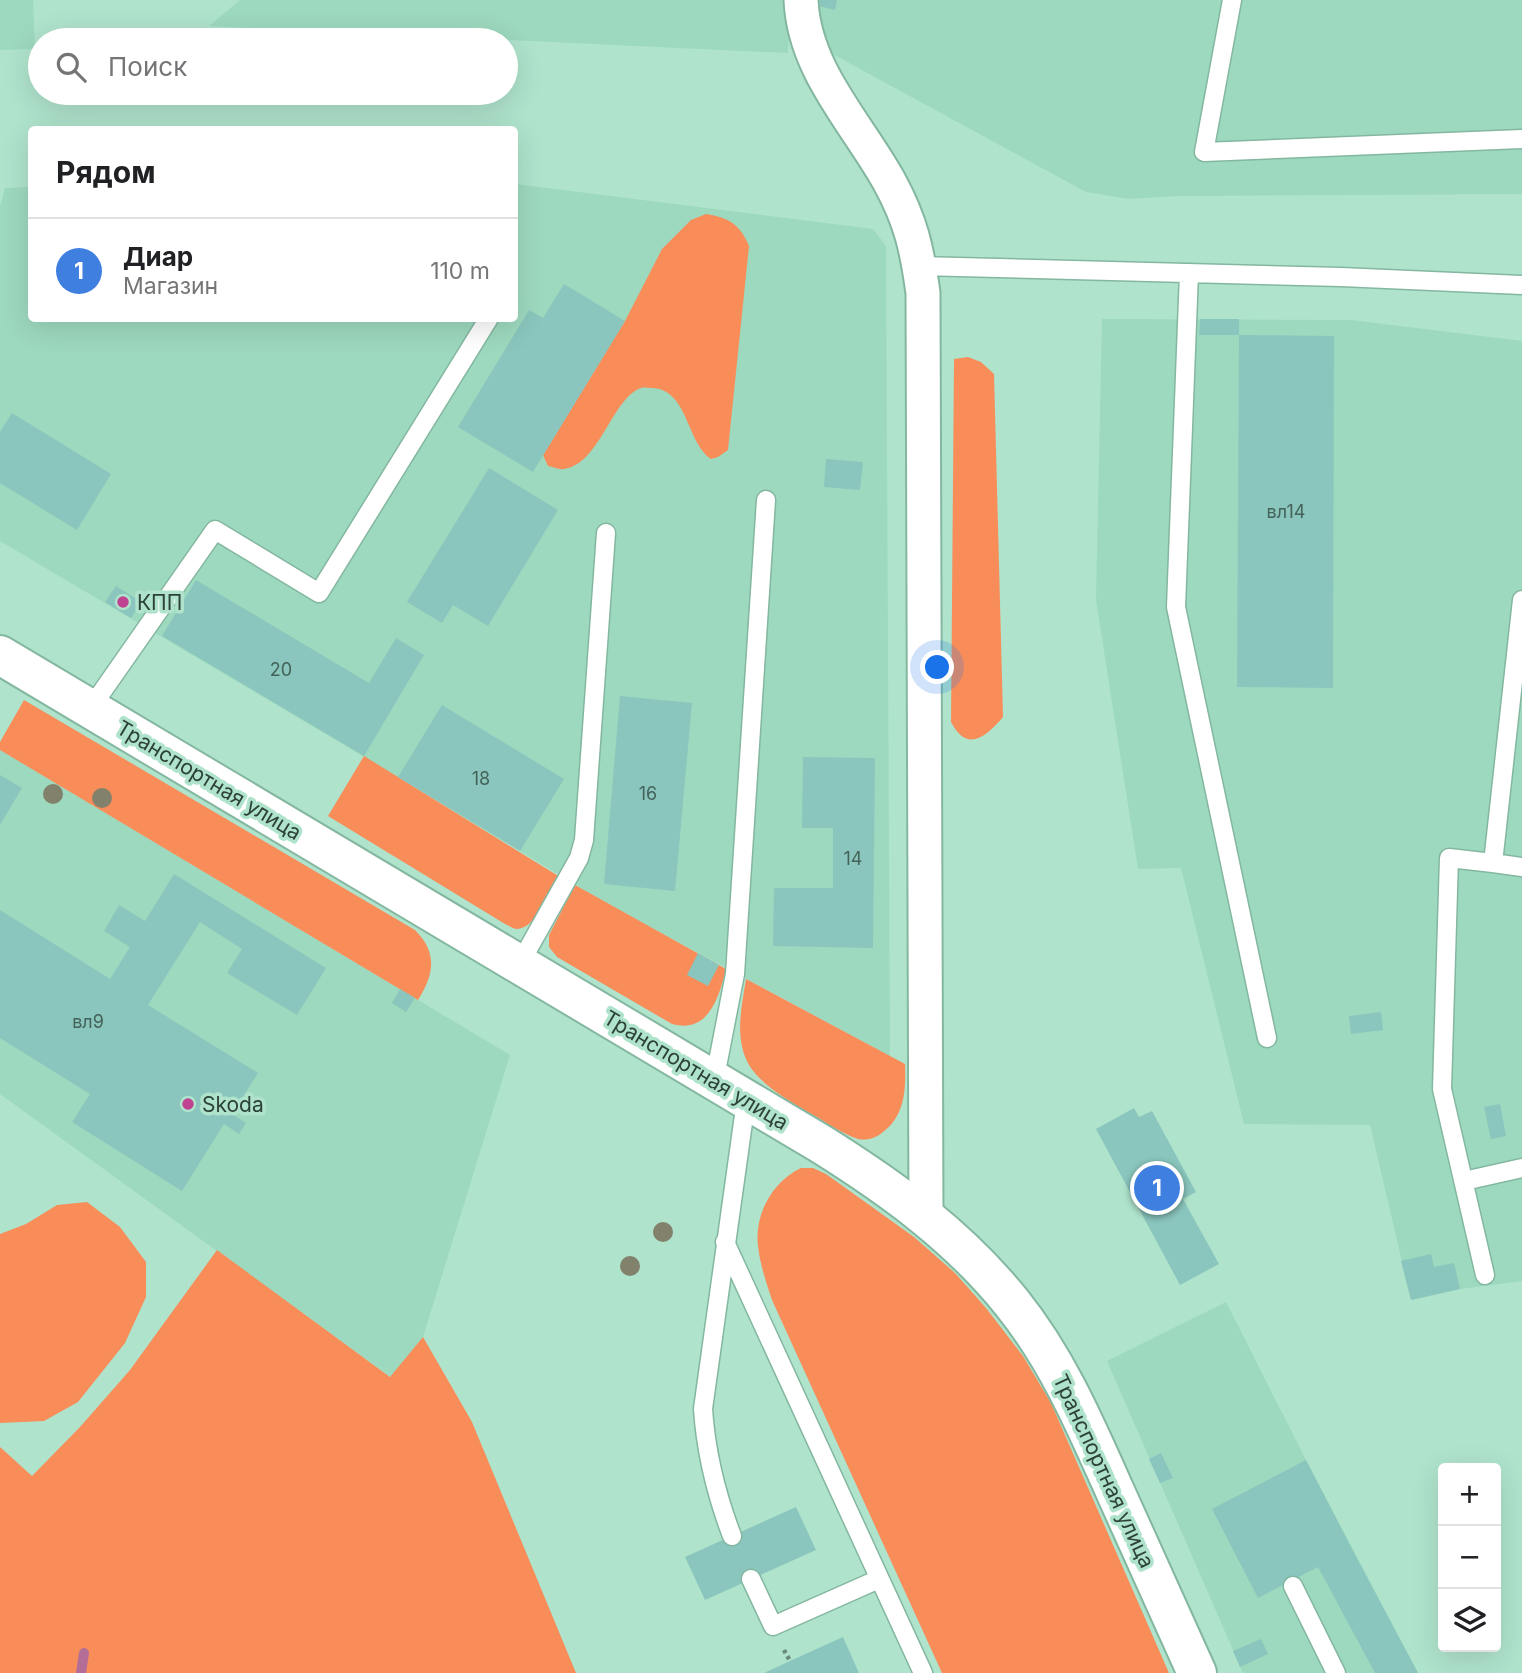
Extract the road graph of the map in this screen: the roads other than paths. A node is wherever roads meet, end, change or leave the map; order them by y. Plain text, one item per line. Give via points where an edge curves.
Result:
1 (801, 0) edge
2 (1232, 0) edge
3 (1522, 139) edge
4 (919, 266) junction
5 (1189, 273) junction
6 (1522, 285) edge
7 (487, 322) edge
8 (766, 500) dead end
9 (606, 533) dead end
10 (1522, 600) edge
11 (0, 656) edge
12 (90, 709) junction
13 (1493, 863) junction
14 (1522, 867) edge
15 (519, 965) junction
16 (1266, 1038) dead end
17 (714, 1082) junction
18 (746, 1101) junction
19 (1522, 1168) edge
20 (1464, 1181) junction
21 (926, 1216) junction
22 (725, 1242) junction
23 (1485, 1275) dead end
24 (732, 1535) dead end
25 (751, 1579) dead end
26 (879, 1579) junction
27 (1293, 1586) dead end
28 (923, 1673) edge
29 (1197, 1673) edge
30 (1336, 1673) edge

1 - 4 street via 808,46 901,205 913,232
2 - 3 lane via 1204,152
4 - 5 lane
4 - 21 street via 924,333
5 - 6 lane
5 - 16 lane via 1176,607
7 - 12 lane via 319,593 215,530
8 - 17 lane via 735,974
9 - 15 lane via 584,840 579,858
10 - 13 lane
11 - 12 street, Транспортная улица
12 - 15 street, Транспортная улица
13 - 14 lane
13 - 20 lane via 1449,858 1442,1089
15 - 17 street, Транспортная улица
17 - 18 street, Транспортная улица
18 - 21 street, Транспортная улица via 878,1180
18 - 22 lane
19 - 20 lane
20 - 23 lane
21 - 29 street, Транспортная улица via 976,1261 1046,1350 1085,1424
22 - 24 lane via 703,1409 705,1445
22 - 26 lane
25 - 26 lane via 773,1626
26 - 28 lane
27 - 30 lane

